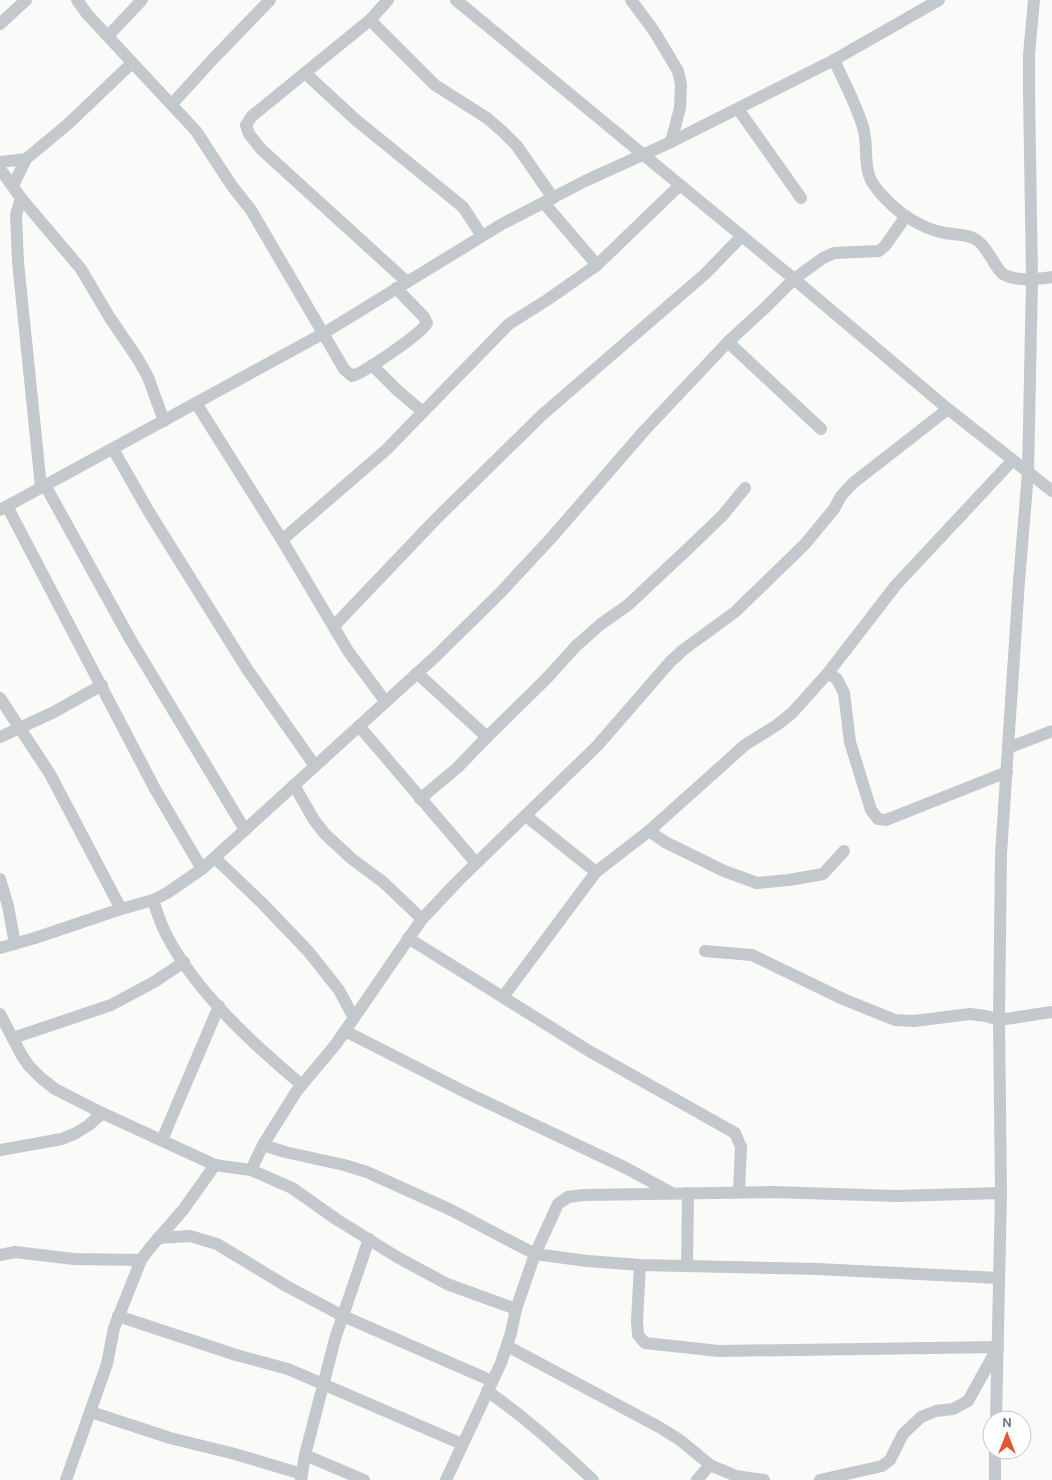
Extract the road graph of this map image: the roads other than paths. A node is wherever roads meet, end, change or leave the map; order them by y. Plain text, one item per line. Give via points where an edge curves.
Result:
1 (26, 0) edge
2 (77, 0) edge
3 (142, 0) edge
4 (270, 0) edge
5 (388, 0) edge
6 (456, 0) edge
7 (630, 0) edge
8 (939, 0) edge
9 (1034, 0) edge
10 (370, 20) junction
11 (0, 24) edge
12 (108, 36) junction
13 (834, 60) junction
14 (132, 63) junction
15 (305, 73) junction
16 (172, 104) junction
17 (738, 109) junction
18 (672, 142) junction
19 (643, 154) junction
20 (26, 159) junction
21 (0, 162) edge
22 (0, 169) edge
23 (13, 186) junction
24 (679, 186) junction
25 (21, 198) junction
26 (801, 198) dead end
27 (548, 200) junction
28 (906, 216) junction
29 (482, 236) junction
30 (742, 236) junction
31 (597, 265) junction
32 (1052, 277) edge
33 (794, 279) junction
34 (1032, 279) junction
35 (402, 285) junction
36 (324, 333) junction
37 (728, 342) junction
38 (372, 365) junction
39 (196, 403) junction
40 (948, 409) junction
41 (423, 412) junction
42 (164, 421) junction
43 (821, 429) dead end
44 (112, 449) junction
45 (1012, 460) junction
46 (1028, 473) junction
47 (43, 486) junction
48 (745, 488) dead end
49 (1052, 492) edge
50 (4, 508) edge
51 (282, 540) junction
52 (334, 626) junction
53 (417, 673) junction
54 (828, 673) junction
55 (102, 685) junction
56 (0, 698) edge
57 (385, 701) junction
58 (359, 726) junction
59 (20, 729) junction
60 (1052, 731) edge
61 (0, 737) edge
62 (487, 737) junction
63 (1008, 748) junction
64 (315, 766) junction
65 (1007, 772) junction
66 (294, 784) junction
67 (420, 799) junction
68 (526, 816) junction
69 (246, 830) junction
70 (649, 831) junction
71 (844, 851) dead end
72 (215, 858) junction
73 (476, 863) junction
74 (202, 869) junction
75 (596, 872) junction
76 (0, 879) edge
77 (153, 900) junction
78 (121, 909) junction
79 (422, 919) junction
80 (408, 938) junction
81 (15, 944) junction
82 (0, 948) edge
83 (705, 951) dead end
84 (184, 962) junction
85 (502, 997) junction
86 (219, 1006) junction
87 (1052, 1012) edge
88 (354, 1018) junction
89 (2, 1020) edge
90 (1000, 1020) junction
91 (345, 1031) junction
92 (13, 1038) junction
93 (302, 1085) junction
94 (102, 1113) junction
95 (162, 1140) junction
96 (263, 1145) junction
97 (0, 1150) edge
98 (215, 1165) junction
99 (251, 1170) junction
100 (739, 1192) junction
101 (671, 1193) junction
102 (1000, 1193) junction
103 (688, 1194) junction
104 (158, 1238) junction
105 (369, 1239) junction
106 (535, 1254) junction
107 (0, 1255) edge
108 (141, 1260) junction
109 (640, 1265) junction
110 (687, 1266) junction
111 (999, 1278) junction
112 (516, 1310) junction
113 (118, 1316) junction
114 (343, 1316) junction
115 (506, 1346) junction
116 (998, 1347) junction
117 (324, 1384) junction
118 (490, 1386) junction
119 (996, 1410) edge
120 (91, 1412) junction
121 (462, 1444) junction
122 (305, 1455) junction
123 (995, 1460) edge
124 (710, 1466) junction
125 (301, 1477) edge
126 (738, 1478) edge
127 (66, 1480) edge
128 (364, 1480) edge
129 (446, 1480) edge
130 (593, 1480) edge
131 (697, 1480) edge
132 (764, 1480) edge
133 (820, 1480) edge
134 (995, 1480) edge

1 - 11 street
2 - 12 street
3 - 12 street
4 - 16 street
5 - 10 street
6 - 19 street
7 - 18 street via 654,31 678,71 680,108
8 - 13 street
9 - 34 street via 1029,55
10 - 15 street
10 - 27 street via 434,85 502,131 516,146
12 - 14 street
13 - 17 street
13 - 28 street via 867,141 872,182
14 - 16 street
14 - 20 street
15 - 29 street via 356,120 462,207
15 - 35 street via 252,116 246,125 249,134
16 - 36 street via 196,131 251,210
17 - 18 street
17 - 26 street
18 - 19 street
19 - 24 street
19 - 27 street
20 - 21 street
20 - 23 street
22 - 23 street
23 - 25 street
24 - 30 street
24 - 31 street
25 - 42 street via 81,269 148,377
25 - 47 street via 16,215 18,262
27 - 29 street
27 - 31 street
28 - 33 street via 879,251 834,253
28 - 34 street via 935,230 970,236 982,245 1004,274
29 - 35 street
30 - 33 street
30 - 52 street via 705,274 542,416
31 - 41 street via 509,324
32 - 34 street
33 - 37 street
33 - 40 street
34 - 46 street
35 - 36 street
35 - 38 street via 424,317 426,326
36 - 38 street via 344,369 352,376
36 - 39 street
37 - 43 street
37 - 53 street via 500,593
38 - 41 street
39 - 42 street
39 - 51 street
40 - 45 street
40 - 68 street via 853,483 805,544 735,612 670,662 596,746
41 - 51 street via 386,450
42 - 44 street
44 - 47 street
44 - 64 street via 247,669
45 - 46 street
45 - 54 street via 896,585
46 - 49 street
46 - 63 street
47 - 50 street
47 - 69 street via 129,637
48 - 62 street via 693,544 628,605 576,646
50 - 55 street
51 - 52 street
52 - 57 street
53 - 57 street
53 - 62 street
54 - 65 street via 837,679 844,693 850,742 871,810 878,819 886,820
54 - 70 street via 792,712 745,745
55 - 59 street
55 - 74 street via 155,789
56 - 59 street
57 - 58 street
58 - 64 street
58 - 67 street
59 - 61 street
59 - 78 street via 50,774
60 - 63 street
62 - 67 street
63 - 65 street
64 - 66 street
65 - 90 street via 1001,847
66 - 69 street
66 - 79 street via 325,834
67 - 73 street
68 - 73 street
68 - 75 street
69 - 72 street
70 - 71 street via 664,842 724,871 757,883 823,874
70 - 75 street
72 - 74 street
72 - 88 street via 308,951 339,990
73 - 79 street
74 - 77 street
75 - 85 street
76 - 81 street
77 - 78 street
77 - 84 street via 166,935
78 - 81 street
79 - 80 street
80 - 85 street
80 - 88 street
81 - 82 street
83 - 90 street via 752,955 843,999 896,1020 970,1014
84 - 86 street
84 - 92 street via 111,1005
85 - 100 street via 589,1051 735,1133 741,1147
86 - 93 street via 260,1051
86 - 95 street
87 - 90 street
88 - 91 street
89 - 92 street
90 - 102 street
91 - 93 street
91 - 101 street
92 - 94 street via 22,1056 40,1078
93 - 96 street
94 - 95 street
94 - 97 street via 76,1134
95 - 98 street
96 - 99 street
96 - 106 street via 367,1172 451,1210
98 - 99 street
98 - 104 street
99 - 105 street via 292,1188
100 - 102 street via 896,1196
100 - 103 street
101 - 103 street
101 - 106 street via 582,1195 563,1199
102 - 111 street
103 - 110 street
104 - 108 street
104 - 114 street via 190,1236 217,1244
105 - 112 street via 447,1284
105 - 114 street
106 - 109 street
106 - 112 street
107 - 108 street via 15,1252
108 - 113 street
109 - 110 street
109 - 116 street via 637,1321 638,1334 645,1343 719,1351
110 - 111 street
111 - 116 street
112 - 115 street
113 - 117 street via 288,1369
113 - 120 street
114 - 117 street
114 - 118 street
115 - 118 street
115 - 124 street via 680,1440
116 - 119 street
116 - 133 street via 968,1401 953,1409 921,1417 903,1434 890,1460 882,1466
117 - 121 street
117 - 122 street
118 - 121 street
118 - 130 street
120 - 125 street
120 - 127 street
121 - 129 street
122 - 125 street
122 - 128 street
123 - 134 street
124 - 126 street
124 - 131 street
126 - 132 street

